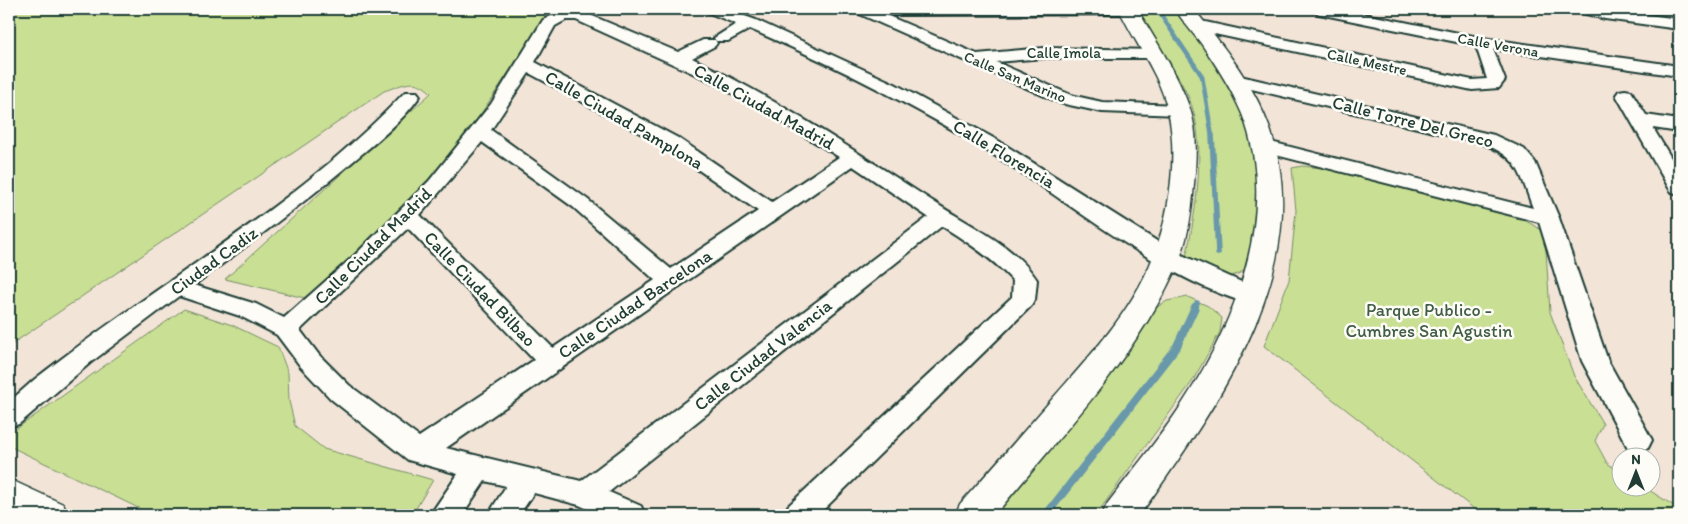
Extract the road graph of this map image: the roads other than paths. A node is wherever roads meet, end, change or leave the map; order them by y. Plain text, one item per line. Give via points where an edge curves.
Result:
1 (712, 9) edge
2 (1128, 9) edge
3 (1318, 9) edge
4 (1584, 9) edge
5 (861, 10) edge
6 (1190, 17) edge
7 (750, 23) junction
8 (1679, 24) edge
9 (1483, 43) junction
10 (1154, 54) junction
11 (678, 59) junction
12 (975, 59) junction
13 (525, 64) junction
14 (1679, 71) edge
15 (1236, 80) junction
16 (1625, 95) dead end
17 (411, 96) dead end
18 (1179, 110) junction
19 (1640, 120) junction
20 (1679, 126) edge
21 (480, 131) junction
22 (1263, 146) junction
23 (853, 157) junction
24 (1679, 188) edge
25 (773, 212) junction
26 (409, 216) junction
27 (942, 217) junction
28 (1548, 218) junction
29 (1167, 257) junction
30 (670, 280) junction
31 (178, 287) junction
32 (1251, 296) junction
33 (286, 329) junction
34 (551, 362) junction
35 (9, 417) edge
36 (1638, 440) dead end
37 (418, 452) junction
38 (479, 467) junction
39 (527, 480) junction
40 (9, 494) edge
41 (585, 494) junction
42 (50, 515) edge
43 (445, 515) edge
44 (502, 515) edge
45 (630, 515) edge
46 (800, 515) edge
47 (973, 515) edge
48 (1120, 515) edge

1 - 7 street, Calle Florencia
2 - 5 street
2 - 10 street
3 - 9 street, Calle Verona
4 - 8 street
5 - 12 street, Calle San Marino
6 - 9 street, Calle Mestre via 1485,86 1496,80
6 - 15 street
7 - 11 street
7 - 29 street, Calle Florencia via 932,111 1014,159
9 - 14 street, Calle Verona
10 - 12 street, Calle Imola via 1045,52
10 - 18 street
11 - 13 street, Calle Ciudad Madrid via 578,15 569,14 549,23
11 - 23 street, Calle Ciudad Madrid via 768,105
12 - 18 street, Calle San Marino via 1044,91 1082,104
13 - 21 street, Calle Ciudad Madrid
13 - 25 street, Calle Ciudad Pamplona via 671,142
15 - 22 street
15 - 28 street, Calle Torre Del Greco via 1487,138 1504,145 1525,162
16 - 19 street
17 - 31 street, Ciudad Cadiz via 381,128 324,176
18 - 29 street via 1184,152 1178,216
19 - 20 street
19 - 24 street
21 - 26 street, Calle Ciudad Madrid
21 - 30 street via 580,202
22 - 28 street
22 - 32 street via 1268,219
23 - 25 street, Calle Ciudad Barcelona
23 - 27 street, Calle Ciudad Madrid
25 - 30 street, Calle Ciudad Barcelona
26 - 33 street, Calle Ciudad Madrid
26 - 34 street, Calle Ciudad Bilbao
27 - 41 street, Calle Ciudad Valencia
27 - 46 street, Calle Ciudad Madrid via 1019,272 1025,280 1023,300
28 - 36 street, Calle Torre Del Greco via 1595,361
29 - 32 street, Calle Florencia via 1189,270
29 - 47 street via 1147,298 1102,364
30 - 34 street, Calle Ciudad Barcelona
31 - 33 street via 248,310
31 - 35 street, Ciudad Cadiz via 78,360
32 - 48 street via 1203,398
33 - 37 street via 310,361 340,392
34 - 37 street, Calle Ciudad Barcelona
37 - 38 street
38 - 39 street
38 - 43 street
39 - 41 street
39 - 44 street
40 - 42 street
41 - 45 street

